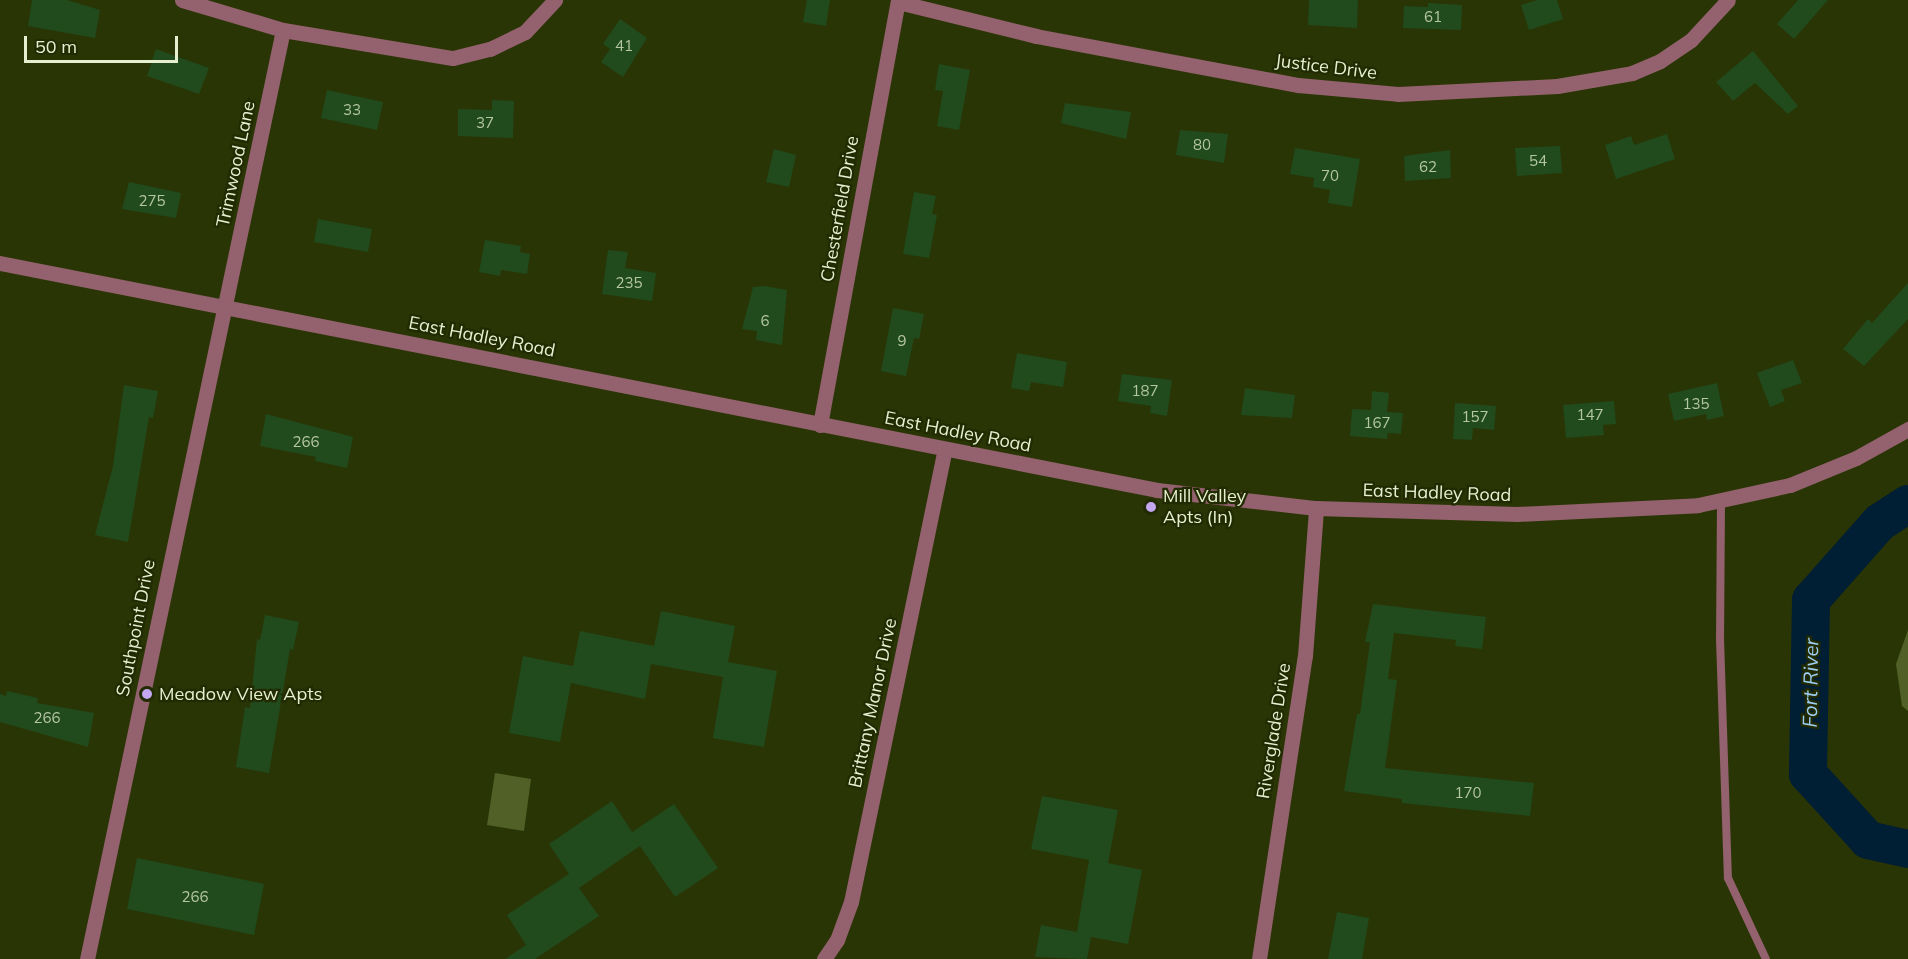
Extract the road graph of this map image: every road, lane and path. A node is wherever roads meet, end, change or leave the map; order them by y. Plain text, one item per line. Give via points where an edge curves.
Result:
1 (182, 0) edge
2 (555, 0) edge
3 (1728, 0) edge
4 (898, 1) edge
5 (283, 30) junction
6 (0, 263) edge
7 (226, 306) junction
8 (820, 425) junction
9 (1908, 429) edge
10 (945, 450) junction
11 (1722, 502) junction
12 (1316, 508) junction
13 (87, 959) edge
14 (824, 959) edge
15 (1259, 959) edge
16 (1766, 959) edge

1 - 5 street
2 - 5 street via 525,32 490,49 453,57
3 - 4 street, Justice Drive via 1691,40 1660,61 1632,73 1557,86 1398,94 1291,84 1027,34
4 - 8 street, Chesterfield Drive
5 - 7 street, Trimwood Lane
6 - 7 street, East Hadley Road
7 - 8 street, East Hadley Road
7 - 13 street, Southpoint Drive
8 - 10 street, East Hadley Road
9 - 11 street, East Hadley Road via 1813,476
10 - 12 street, East Hadley Road via 1158,490
10 - 14 street, Brittany Manor Drive via 851,902 837,940
11 - 12 street, East Hadley Road via 1637,510 1516,514
11 - 16 lane via 1720,639 1728,878
12 - 15 street, Riverglade Drive via 1302,679

